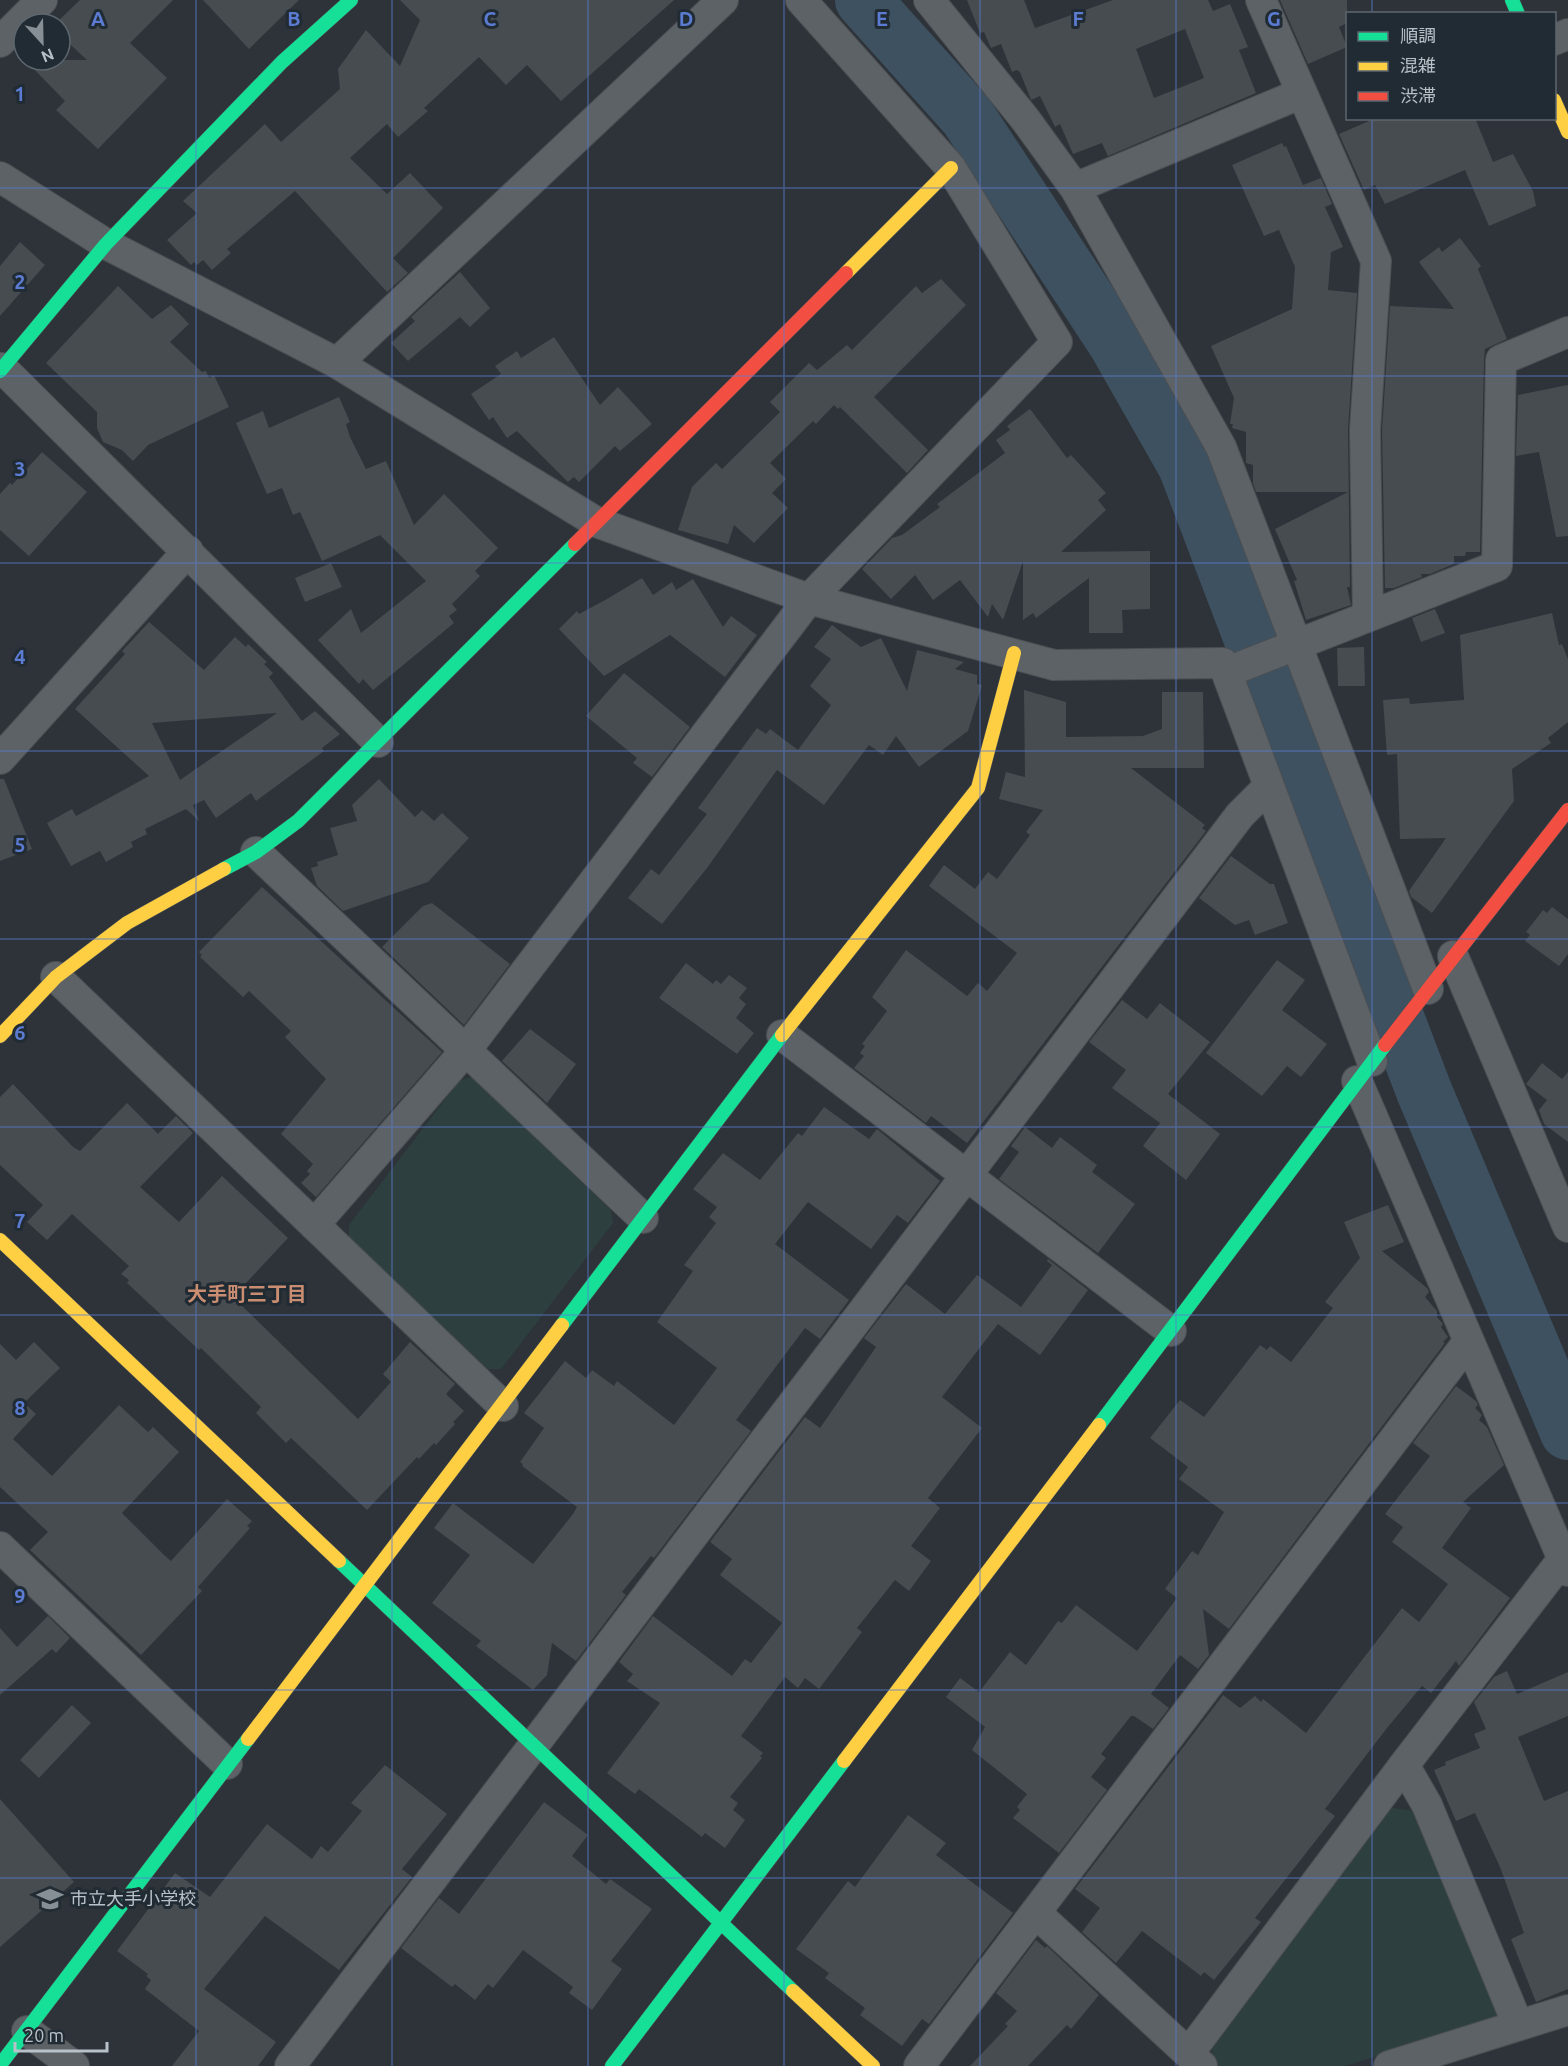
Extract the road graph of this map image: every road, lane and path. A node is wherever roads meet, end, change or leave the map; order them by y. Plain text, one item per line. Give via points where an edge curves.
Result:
1 (42, 0) edge
2 (351, 0) edge
3 (723, 0) edge
4 (801, 0) edge
5 (929, 0) edge
6 (1261, 0) edge
7 (0, 42) edge
8 (1302, 93) junction
9 (1556, 105) edge
10 (1568, 132) edge
11 (951, 168) junction
12 (0, 177) edge
13 (1075, 188) junction
14 (106, 244) junction
15 (1568, 332) edge
16 (337, 363) junction
17 (1, 369) edge
18 (596, 522) junction
19 (188, 551) junction
20 (809, 599) junction
21 (1368, 616) junction
22 (1289, 648) junction
23 (1014, 652) junction
24 (1234, 669) junction
25 (378, 742) junction
26 (0, 759) edge
27 (1269, 786) junction
28 (1568, 810) edge
29 (256, 852) junction
30 (1453, 956) junction
31 (56, 977) junction
32 (1428, 989) junction
33 (782, 1035) junction
34 (0, 1036) edge
35 (466, 1050) junction
36 (1364, 1071) junction
37 (966, 1174) junction
38 (1565, 1210) edge
39 (643, 1218) junction
40 (314, 1225) junction
41 (0, 1240) edge
42 (1171, 1331) junction
43 (1468, 1342) junction
44 (503, 1406) junction
45 (0, 1547) edge
46 (1565, 1565) edge
47 (365, 1585) junction
48 (534, 1745) junction
49 (227, 1764) junction
50 (1404, 1765) junction
51 (1036, 1913) junction
52 (721, 1922) junction
53 (1568, 2010) edge
54 (1518, 2025) junction
55 (27, 2031) junction
56 (1196, 2060) edge
57 (0, 2065) edge
58 (74, 2066) edge
59 (290, 2066) edge
60 (612, 2066) edge
61 (873, 2066) edge
62 (919, 2066) edge
63 (1389, 2066) edge

1 - 7 street
2 - 14 street via 282,62
3 - 16 street
4 - 11 street
5 - 13 street
6 - 8 street
8 - 13 street
8 - 21 street via 1376,261 1365,430
9 - 10 street
11 - 18 street
11 - 20 street via 1057,342
12 - 14 street
13 - 22 street via 1221,447
14 - 16 street
14 - 17 street
15 - 21 street via 1501,360 1497,566
16 - 18 street
17 - 19 street
18 - 20 street
18 - 25 street
19 - 25 street
19 - 26 street
20 - 23 street
20 - 35 street
21 - 22 street
22 - 24 street
22 - 32 street
23 - 24 street via 1054,665 1223,663
23 - 33 street via 978,788
24 - 27 street
25 - 29 street via 298,821
27 - 36 street
27 - 37 street via 1240,815
28 - 30 street
29 - 31 street via 127,923
29 - 35 street
30 - 32 street
30 - 38 street
31 - 34 street
31 - 40 street
32 - 36 street
33 - 37 street
33 - 39 street
35 - 39 street
35 - 40 street
36 - 42 street
36 - 43 street
37 - 42 street
37 - 48 street
39 - 44 street
40 - 44 street
41 - 47 street
42 - 52 street
43 - 46 street
43 - 51 street
44 - 47 street
45 - 49 street
46 - 50 street
47 - 48 street
47 - 49 street
48 - 52 street
48 - 59 street
49 - 55 street
50 - 54 street via 1427,1805
50 - 56 street
51 - 56 street
51 - 62 street
52 - 60 street
52 - 61 street
53 - 54 street
54 - 63 street
55 - 57 street
55 - 58 street

